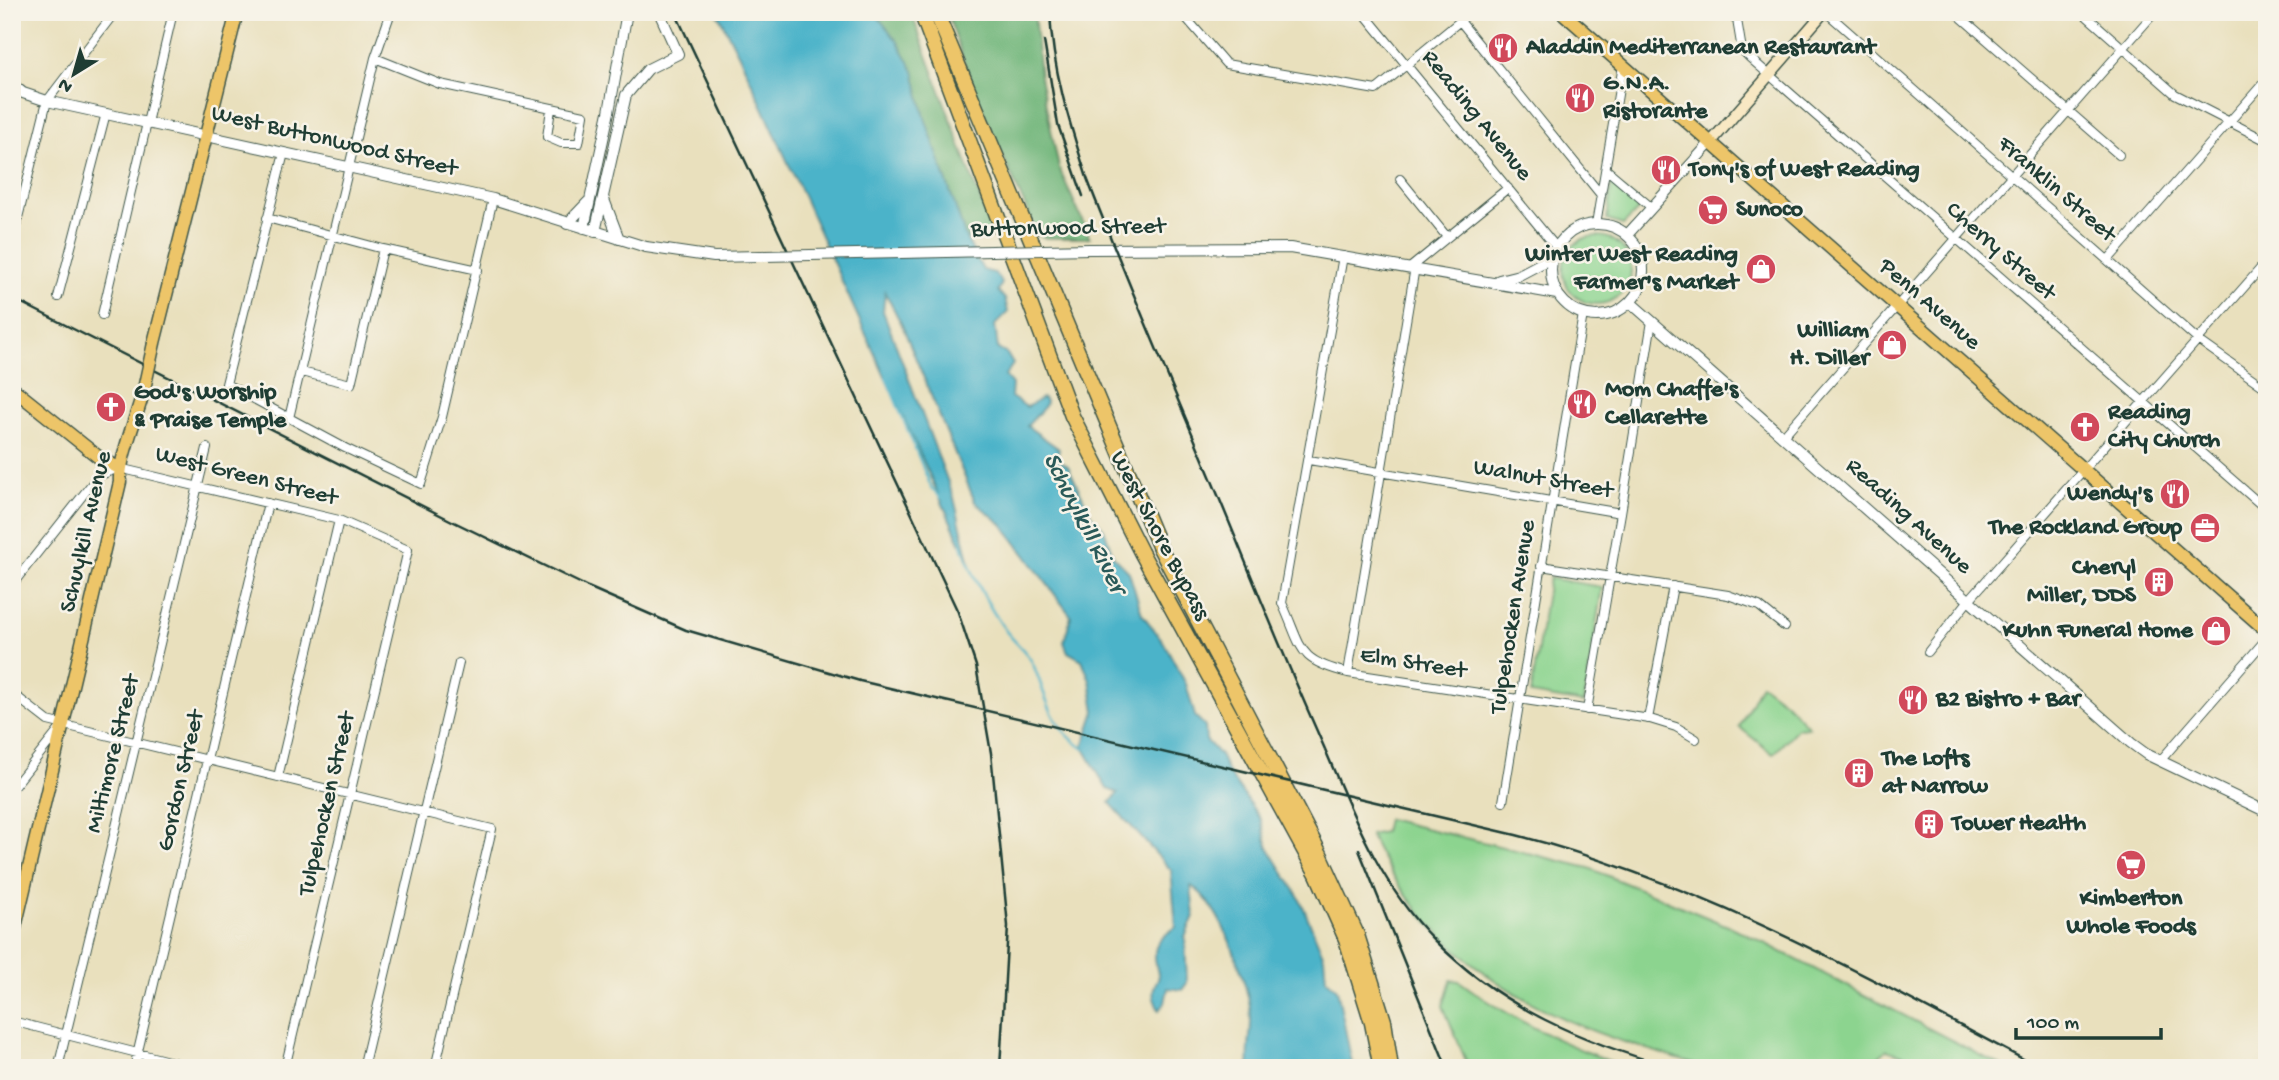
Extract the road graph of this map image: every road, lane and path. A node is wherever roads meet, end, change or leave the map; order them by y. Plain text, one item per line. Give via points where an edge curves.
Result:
1 (115, 12) edge
2 (173, 12) edge
3 (237, 12) edge
4 (391, 12) edge
5 (627, 12) edge
6 (659, 12) edge
7 (921, 12) edge
8 (936, 12) edge
9 (1181, 12) edge
10 (1363, 12) edge
11 (1471, 12) edge
12 (1562, 12) edge
13 (1728, 12) edge
14 (1825, 12) edge
15 (1955, 12) edge
16 (2082, 12) edge
17 (2155, 12) edge
18 (1460, 21) junction
19 (2123, 49) junction
20 (374, 58) junction
21 (1407, 65) junction
22 (1623, 65) junction
23 (1769, 75) junction
24 (2267, 79) edge
25 (12, 84) edge
26 (47, 102) junction
27 (551, 109) junction
28 (2067, 112) junction
29 (106, 113) junction
30 (147, 122) junction
31 (2229, 122) junction
32 (207, 134) junction
33 (2267, 141) edge
34 (1711, 142) junction
35 (284, 153) junction
36 (2119, 155) dead end
37 (348, 169) junction
38 (1606, 169) junction
39 (2011, 176) junction
40 (1400, 179) dead end
41 (1508, 188) junction
42 (1601, 195) junction
43 (603, 197) junction
44 (590, 199) junction
45 (493, 200) junction
46 (16, 208) edge
47 (1652, 208) junction
48 (267, 218) junction
49 (567, 223) junction
50 (1596, 224) junction
51 (584, 228) junction
52 (595, 232) junction
53 (334, 235) junction
54 (1627, 235) junction
55 (1447, 237) junction
56 (619, 239) junction
57 (1956, 240) junction
58 (12, 242) edge
59 (646, 247) joint
60 (383, 249) junction
61 (1555, 252) junction
62 (1343, 256) junction
63 (2108, 260) junction
64 (2267, 261) edge
65 (1413, 267) junction
66 (478, 270) junction
67 (1488, 281) junction
68 (1557, 294) junction
69 (58, 297) dead end
70 (1630, 302) junction
71 (1897, 305) junction
72 (1583, 314) junction
73 (102, 315) dead end
74 (1652, 321) junction
75 (2198, 340) junction
76 (300, 372) junction
77 (12, 388) edge
78 (2267, 389) edge
79 (2142, 402) junction
80 (289, 418) junction
81 (1784, 435) junction
82 (207, 448) dead end
83 (1309, 460) junction
84 (119, 468) junction
85 (2083, 469) junction
86 (1380, 472) junction
87 (198, 486) junction
88 (1552, 500) junction
89 (268, 503) junction
90 (2267, 510) edge
91 (1621, 513) junction
92 (339, 520) junction
93 (408, 550) joint
94 (1541, 566) junction
95 (1611, 576) junction
96 (12, 585) edge
97 (1672, 586) junction
98 (1969, 600) junction
99 (1785, 627) dead end
100 (2267, 631) edge
101 (2267, 638) edge
102 (1928, 652) dead end
103 (459, 663) dead end
104 (1348, 673) junction
105 (12, 693) edge
106 (1519, 701) junction
107 (1587, 710) junction
108 (1647, 719) junction
109 (63, 725) junction
110 (1696, 739) dead end
111 (136, 743) junction
112 (207, 760) junction
113 (2160, 761) junction
114 (278, 777) junction
115 (12, 789) edge
116 (350, 794) junction
117 (1503, 802) dead end
118 (2267, 811) edge
119 (423, 812) junction
120 (12, 940) edge
121 (12, 1021) edge
122 (1372, 1023) junction
123 (66, 1035) junction
124 (137, 1054) junction
125 (58, 1068) edge
126 (134, 1068) edge
127 (196, 1068) edge
128 (285, 1068) edge
129 (363, 1068) edge
130 (435, 1068) edge
131 (1375, 1068) edge
132 (1381, 1068) edge
133 (1391, 1068) edge

1 - 26 street
2 - 30 street
3 - 32 main road, Schuylkill Avenue
4 - 20 street
5 - 44 street
6 - 43 street via 678,54 643,74 626,95
7 - 122 highway, West Shore Bypass via 1072,415 1135,541 1317,874 1346,939
8 - 133 highway, West Shore Bypass via 1159,546 1320,854 1357,935 1384,1021
9 - 21 street via 1226,64 1376,90
10 - 21 street, Reading Avenue
11 - 18 street
12 - 22 main road, Penn Avenue
13 - 23 street, Cherry Street via 1737,20 1742,50
14 - 23 main road
14 - 39 street, Franklin Street
15 - 28 street
16 - 19 street
17 - 19 street
18 - 21 street
18 - 42 street
19 - 28 street
19 - 31 street via 2175,94
20 - 27 street via 439,84
20 - 37 street
21 - 41 street, Reading Avenue
22 - 34 main road, Penn Avenue
22 - 38 street
23 - 34 main road
23 - 57 street, Cherry Street
24 - 31 street
25 - 26 street, West Buttonwood Street
26 - 29 street, West Buttonwood Street
26 - 46 street via 34,159
27 - 27 street via 547,137 579,143 584,115
28 - 36 street
28 - 39 street
29 - 30 street, West Buttonwood Street
29 - 69 street
30 - 32 street, West Buttonwood Street
30 - 73 street
31 - 33 street
31 - 63 street
32 - 35 street, West Buttonwood Street
32 - 84 main road, Schuylkill Avenue, bridge via 132,437
34 - 47 street
34 - 71 main road, Penn Avenue
35 - 37 street, West Buttonwood Street
35 - 48 street
37 - 45 street, West Buttonwood Street
37 - 53 street
38 - 42 street
38 - 47 street
39 - 57 street
39 - 63 street, Franklin Street
40 - 55 street
41 - 55 street
41 - 61 street, Reading Avenue
42 - 50 street
43 - 52 street
43 - 56 street
44 - 49 street
44 - 51 street
45 - 49 street, West Buttonwood Street
45 - 66 street
46 - 58 street
47 - 54 street
48 - 53 street
48 - 80 street via 226,384
49 - 51 street, West Buttonwood Street
50 - 54 street
50 - 61 street via 1571,231
51 - 52 street, West Buttonwood Street
52 - 56 street, West Buttonwood Street
53 - 60 street
53 - 76 street
54 - 70 street via 1642,264 1640,285
55 - 65 street
56 - 59 street, West Buttonwood Street
57 - 71 street
57 - 79 street, Cherry Street
59 - 62 street, Buttonwood Street, bridge via 714,257 1274,246
60 - 66 street
60 - 76 street via 351,384
61 - 67 street, Buttonwood Street via 1519,275
61 - 68 street
62 - 65 street, Buttonwood Street
62 - 83 street
63 - 75 street, Franklin Street
64 - 75 street
65 - 67 street, Buttonwood Street
65 - 86 street
66 - 80 street via 421,484
67 - 68 street, Buttonwood Street
68 - 72 street
70 - 72 street via 1612,313
70 - 74 street, Reading Avenue
71 - 81 street
71 - 85 main road, Penn Avenue
72 - 88 street, Tulpehocken Avenue
74 - 81 street, Reading Avenue
74 - 91 street, Walnut Street
75 - 78 street, Franklin Street
75 - 79 street
76 - 80 street
77 - 84 main road, West Green Street
79 - 85 street
79 - 90 street, Cherry Street
81 - 98 street, Reading Avenue
82 - 87 street, Miltimore Street
83 - 86 street, Walnut Street
83 - 104 street, Elm Street via 1282,603 1306,656 1318,666
84 - 87 street, West Green Street
84 - 96 street via 98,476
84 - 109 main road, Schuylkill Avenue via 120,482
85 - 98 street
85 - 100 main road, Penn Avenue
86 - 88 street, Walnut Street
86 - 104 street
87 - 89 street, West Green Street
87 - 111 street, Miltimore Street
88 - 91 street, Walnut Street
88 - 94 street, Tulpehocken Avenue
89 - 92 street, West Green Street
89 - 112 street, Gordon Street
91 - 95 street
92 - 93 street, West Green Street
92 - 114 street
93 - 116 street, Tulpehocken Street
94 - 95 street
94 - 106 street, Tulpehocken Avenue
95 - 97 street
95 - 107 street
97 - 99 street via 1749,601
97 - 108 street
98 - 102 street
98 - 113 street, Reading Avenue via 2131,743
101 - 113 street
103 - 119 street
104 - 106 street, Elm Street
105 - 109 street via 48,721
106 - 107 street, Elm Street
106 - 117 street, Tulpehocken Avenue
107 - 108 street, Elm Street
108 - 110 street, Elm Street via 1668,723
109 - 111 street
109 - 115 street
109 - 120 main road, Schuylkill Avenue
111 - 112 street
111 - 123 street, Miltimore Street
112 - 114 street
112 - 124 street, Gordon Street
113 - 118 street, Reading Avenue
114 - 116 street
116 - 119 street
116 - 128 street, Tulpehocken Street
119 - 129 street
119 - 130 street via 492,829
121 - 123 street
122 - 131 highway
122 - 132 highway, West Shore Bypass
123 - 124 street
123 - 125 street, Miltimore Street
124 - 126 street, Gordon Street
124 - 127 street

